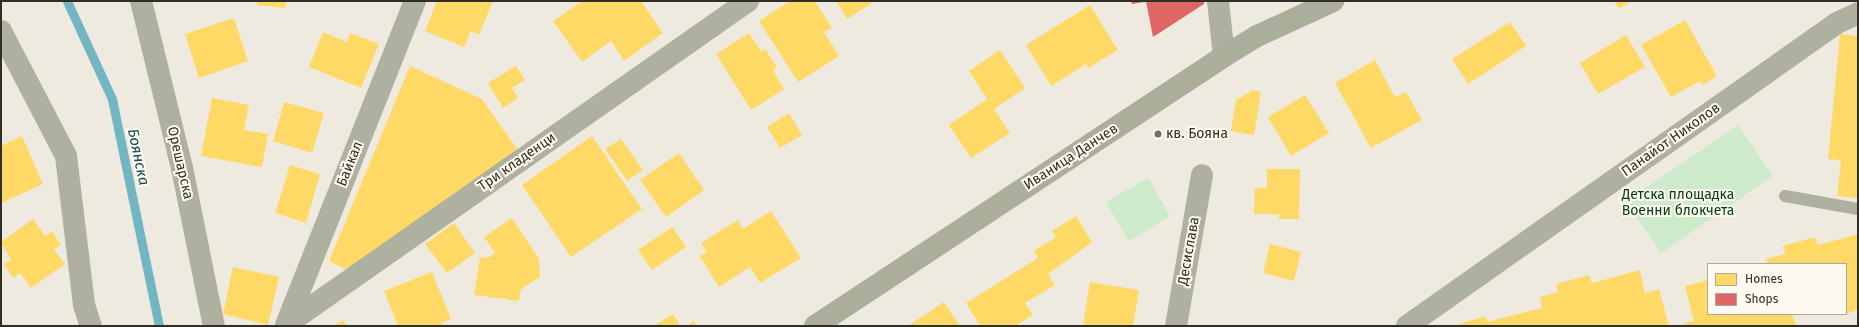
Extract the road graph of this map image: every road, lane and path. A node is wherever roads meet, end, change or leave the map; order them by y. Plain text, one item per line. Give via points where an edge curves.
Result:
1 (141, 1) edge
2 (415, 1) edge
3 (748, 1) edge
4 (1218, 1) edge
5 (1333, 1) edge
6 (1858, 13) edge
7 (1, 31) edge
8 (1224, 56) junction
9 (1202, 176) dead end
10 (1785, 196) dead end
11 (1858, 209) edge
12 (286, 325) edge
13 (91, 326) edge
14 (214, 326) edge
15 (815, 326) edge
16 (1176, 326) edge
17 (1407, 326) edge

1 - 14 street, Орешарска via 182,168
2 - 12 street, Байкал
3 - 12 street, Три кладенци
4 - 8 street
5 - 8 main road, Иваница Данчев via 1257,36
6 - 17 street, Панайот Николов via 1837,23
7 - 13 street via 66,156 84,305
8 - 15 main road, Иваница Данчев
9 - 16 street, Десислава
10 - 11 lane

